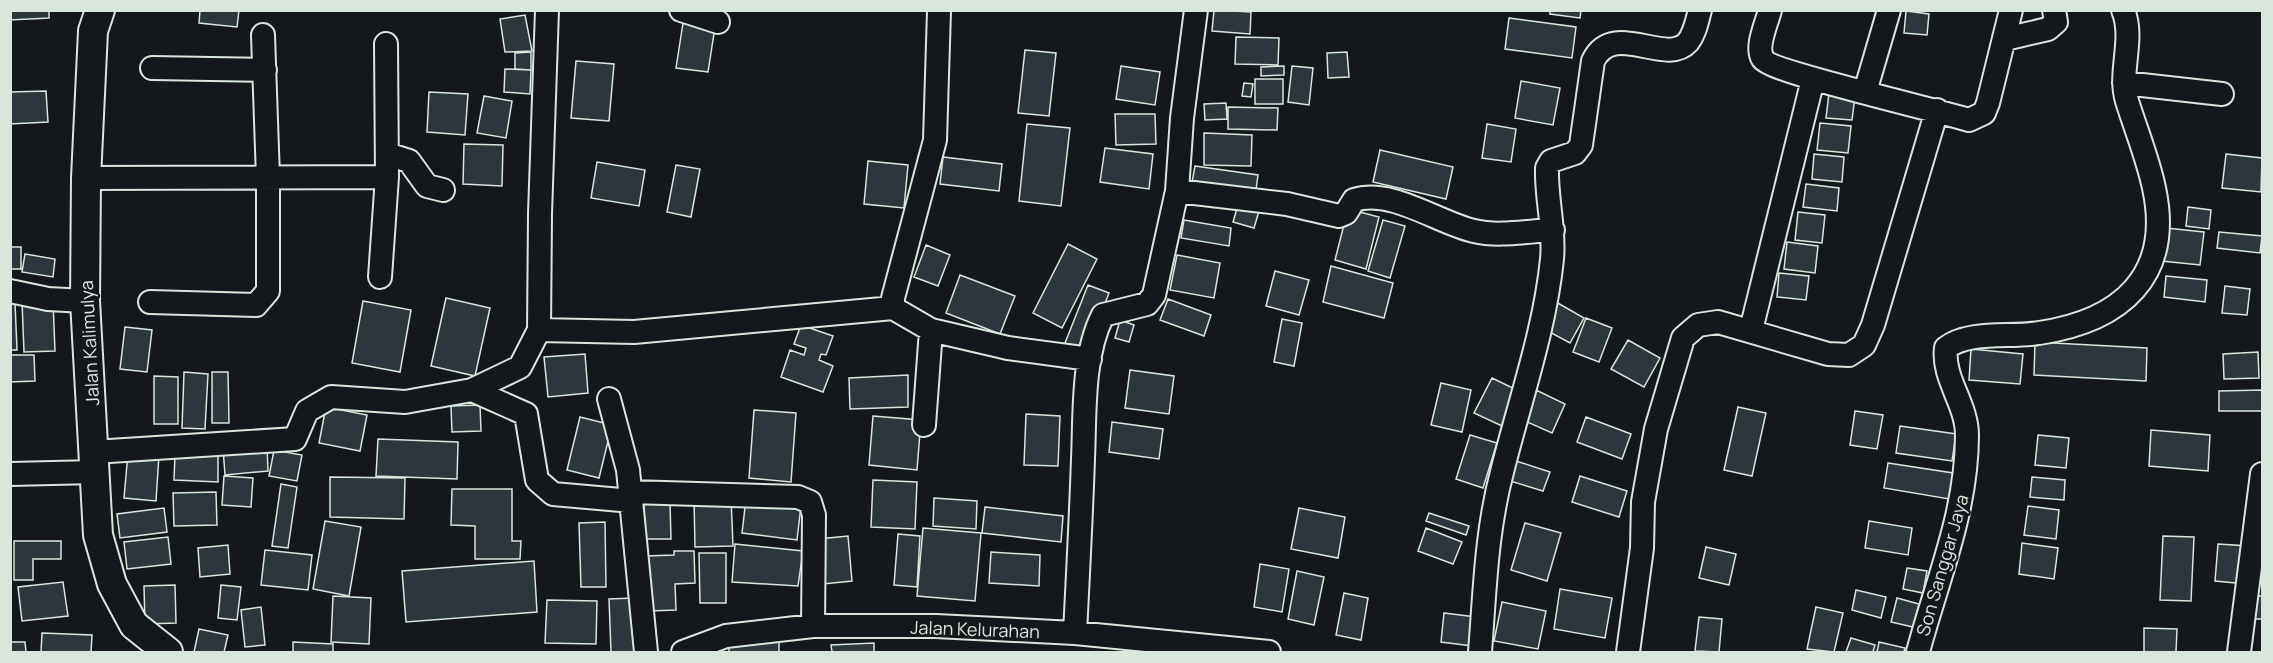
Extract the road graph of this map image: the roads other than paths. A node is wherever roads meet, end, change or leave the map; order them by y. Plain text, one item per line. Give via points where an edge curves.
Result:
1 (100, 10) edge
2 (547, 10) edge
3 (681, 10) edge
4 (1196, 10) edge
5 (1700, 10) edge
6 (1770, 10) edge
7 (1888, 10) edge
8 (2011, 10) edge
9 (2054, 10) edge
10 (2123, 10) edge
11 (939, 11) edge
12 (718, 22) dead end
13 (263, 34) dead end
14 (2005, 39) junction
15 (386, 44) dead end
16 (152, 68) dead end
17 (265, 70) junction
18 (1813, 79) junction
19 (2124, 83) junction
20 (1865, 92) junction
21 (2222, 94) dead end
22 (1937, 110) junction
23 (387, 154) junction
24 (387, 177) junction
25 (86, 178) junction
26 (268, 178) junction
27 (443, 190) dead end
28 (1177, 191) junction
29 (1553, 230) junction
30 (380, 278) dead end
31 (10, 291) edge
32 (86, 301) junction
33 (150, 302) dead end
34 (893, 308) junction
35 (540, 330) junction
36 (931, 330) junction
37 (1751, 330) junction
38 (1090, 359) junction
39 (472, 390) junction
40 (609, 399) dead end
41 (924, 425) dead end
42 (94, 462) junction
43 (10, 474) edge
44 (2262, 474) edge
45 (631, 496) junction
46 (813, 626) junction
47 (1076, 633) junction
48 (726, 644) edge
49 (1136, 645) edge
50 (168, 652) edge
51 (645, 652) edge
52 (683, 652) edge
53 (1263, 652) edge
54 (1269, 652) edge
55 (1480, 652) edge
56 (1628, 652) edge
57 (1918, 652) edge
58 (2239, 652) edge

1 - 25 street, Jalan Kalimulya via 93,31
2 - 35 street
3 - 12 street
4 - 28 street
5 - 29 street via 1686,44 1674,48 1613,43 1598,50 1581,145 1575,153 1551,161 1547,168
6 - 18 street via 1761,57 1767,63
7 - 20 street
8 - 14 street
9 - 14 street via 2056,22 2048,29
10 - 19 street via 2127,28
11 - 34 street via 935,140
13 - 17 street
14 - 22 street via 1984,112 1969,120
15 - 23 street
16 - 17 street
17 - 26 street
18 - 20 street
18 - 37 street
19 - 21 street
19 - 57 street, Son Sanggar Jaya via 2154,190 2158,227 2154,258 2134,291 2092,320 2040,333 1953,342 1946,348 1944,360 1967,427 1967,461 1957,526
20 - 22 street
22 - 37 street via 1864,345 1849,355 1828,354
23 - 24 street
23 - 27 street via 409,161 427,186
24 - 26 street
24 - 30 street
25 - 26 street
25 - 32 street, Jalan Kalimulya
26 - 33 street via 268,291 256,305
28 - 29 street via 1287,204 1339,216 1346,213 1354,200 1378,198 1475,232
28 - 38 street via 1154,295 1148,304 1103,315
29 - 55 street via 1552,260 1535,345 1486,547
31 - 32 street
32 - 42 street, Jalan Kalimulya
34 - 35 street via 634,332
34 - 36 street
35 - 39 street via 520,367
36 - 38 street via 1008,348
36 - 41 street
37 - 56 street via 1718,322 1698,325 1683,338 1652,450
38 - 47 street
39 - 42 street via 405,402 331,397 307,411 295,439
39 - 45 street via 526,414 537,480 554,494
40 - 45 street
42 - 43 street
42 - 50 street, Jalan Kalimulya via 98,535 112,584 134,625
44 - 58 street
45 - 46 street via 798,497 810,501 814,515
45 - 51 street
46 - 47 street, Jalan Kelurahan via 936,626
46 - 48 street, Jalan Kelurahan
47 - 49 street, Jalan Kelurahan
48 - 52 street, Jalan Kelurahan
49 - 53 street, Jalan Kelurahan
53 - 54 street, Jalan Kelurahan

